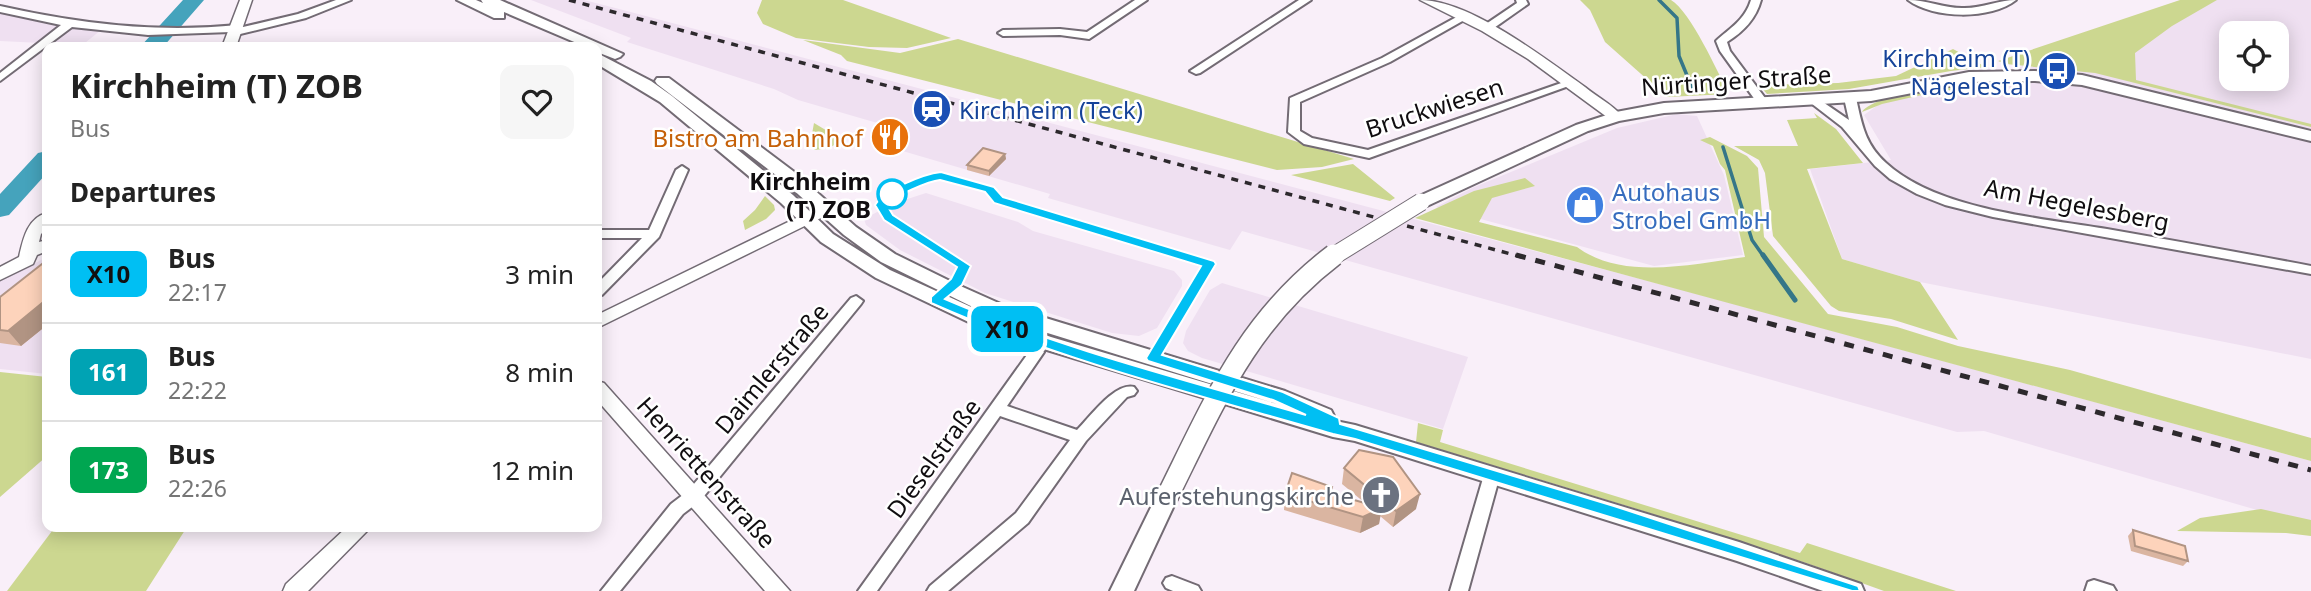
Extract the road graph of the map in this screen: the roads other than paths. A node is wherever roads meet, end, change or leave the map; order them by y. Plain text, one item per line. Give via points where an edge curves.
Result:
1 (246, 0) edge
2 (328, 0) edge
3 (346, 0) edge
4 (464, 0) edge
5 (488, 0) edge
6 (1142, 0) edge
7 (1306, 0) edge
8 (1426, 0) edge
9 (1521, 0) edge
10 (1756, 0) edge
11 (1913, 0) edge
12 (2011, 0) edge
13 (0, 9) edge
14 (1462, 16) junction
15 (67, 26) junction
16 (238, 28) junction
17 (1487, 28) junction
18 (1003, 33) dead end
19 (46, 42) edge
20 (231, 42) edge
21 (562, 42) edge
22 (586, 42) edge
23 (42, 45) edge
24 (602, 49) edge
25 (602, 61) edge
26 (1196, 71) dead end
27 (0, 78) edge
28 (1571, 83) junction
29 (1850, 98) junction
30 (1813, 100) junction
31 (1762, 102) junction
32 (1616, 117) junction
33 (1858, 135) junction
34 (2307, 135) edge
35 (682, 170) dead end
36 (825, 209) junction
37 (806, 219) junction
38 (42, 223) edge
39 (602, 234) edge
40 (654, 234) junction
41 (42, 247) edge
42 (29, 252) junction
43 (2311, 270) edge
44 (0, 275) edge
45 (602, 287) edge
46 (856, 301) dead end
47 (602, 320) edge
48 (1037, 352) dead end
49 (1129, 391) dead end
50 (602, 394) edge
51 (998, 409) junction
52 (1355, 433) junction
53 (1080, 437) junction
54 (1492, 475) junction
55 (694, 496) junction
56 (355, 532) edge
57 (1127, 582) edge
58 (1172, 583) dead end
59 (294, 591) edge
60 (610, 591) edge
61 (779, 591) edge
62 (867, 591) edge
63 (936, 591) edge
64 (1192, 591) edge
65 (1459, 591) edge
66 (1852, 591) edge

1 - 16 street
2 - 16 street
3 - 16 street via 302,16
4 - 21 main road
5 - 22 main road
6 - 18 street via 1089,36
7 - 26 street
8 - 14 street
9 - 17 street via 1523,4
10 - 31 street via 1753,12 1721,41
11 - 12 street via 1940,10 1976,12
13 - 15 street
14 - 17 street
14 - 28 street, Bruckwiesen via 1386,60 1294,100 1294,132 1308,141 1369,155
15 - 16 street via 154,32
15 - 19 street
16 - 20 street
17 - 28 street
23 - 27 street
24 - 36 main road via 655,76
25 - 37 main road via 666,99
28 - 32 street
29 - 30 main road, Nürtinger Straße
29 - 33 street, Am Hegelesberg
29 - 34 main road, Nürtinger Straße via 1969,77 2035,76 2121,88
30 - 31 main road, Nürtinger Straße
30 - 33 street, Am Hegelesberg
31 - 32 main road, Nürtinger Straße via 1664,108
32 - 57 main road, Nürtinger Straße, bridge via 1582,128 1421,202 1342,249 1313,272 1265,320 1216,401
33 - 43 street, Am Hegelesberg via 1885,169 1917,189 1953,202
35 - 40 street
36 - 37 street
36 - 52 main road via 888,258 996,310 1278,396
37 - 47 street
37 - 52 main road via 870,267 984,321 1143,373
38 - 42 street via 33,233
39 - 40 street
40 - 45 street
41 - 42 street
42 - 44 street via 27,260
46 - 55 street, Daimlerstraße
48 - 51 street, Dieselstraße
49 - 53 street
50 - 55 street, Henriettenstraße
51 - 53 street
51 - 62 street, Dieselstraße
52 - 54 main road
53 - 63 street via 1023,518
54 - 65 street
54 - 66 main road
55 - 60 street, Daimlerstraße via 677,509
55 - 61 street, Henriettenstraße
56 - 59 street
58 - 64 street

